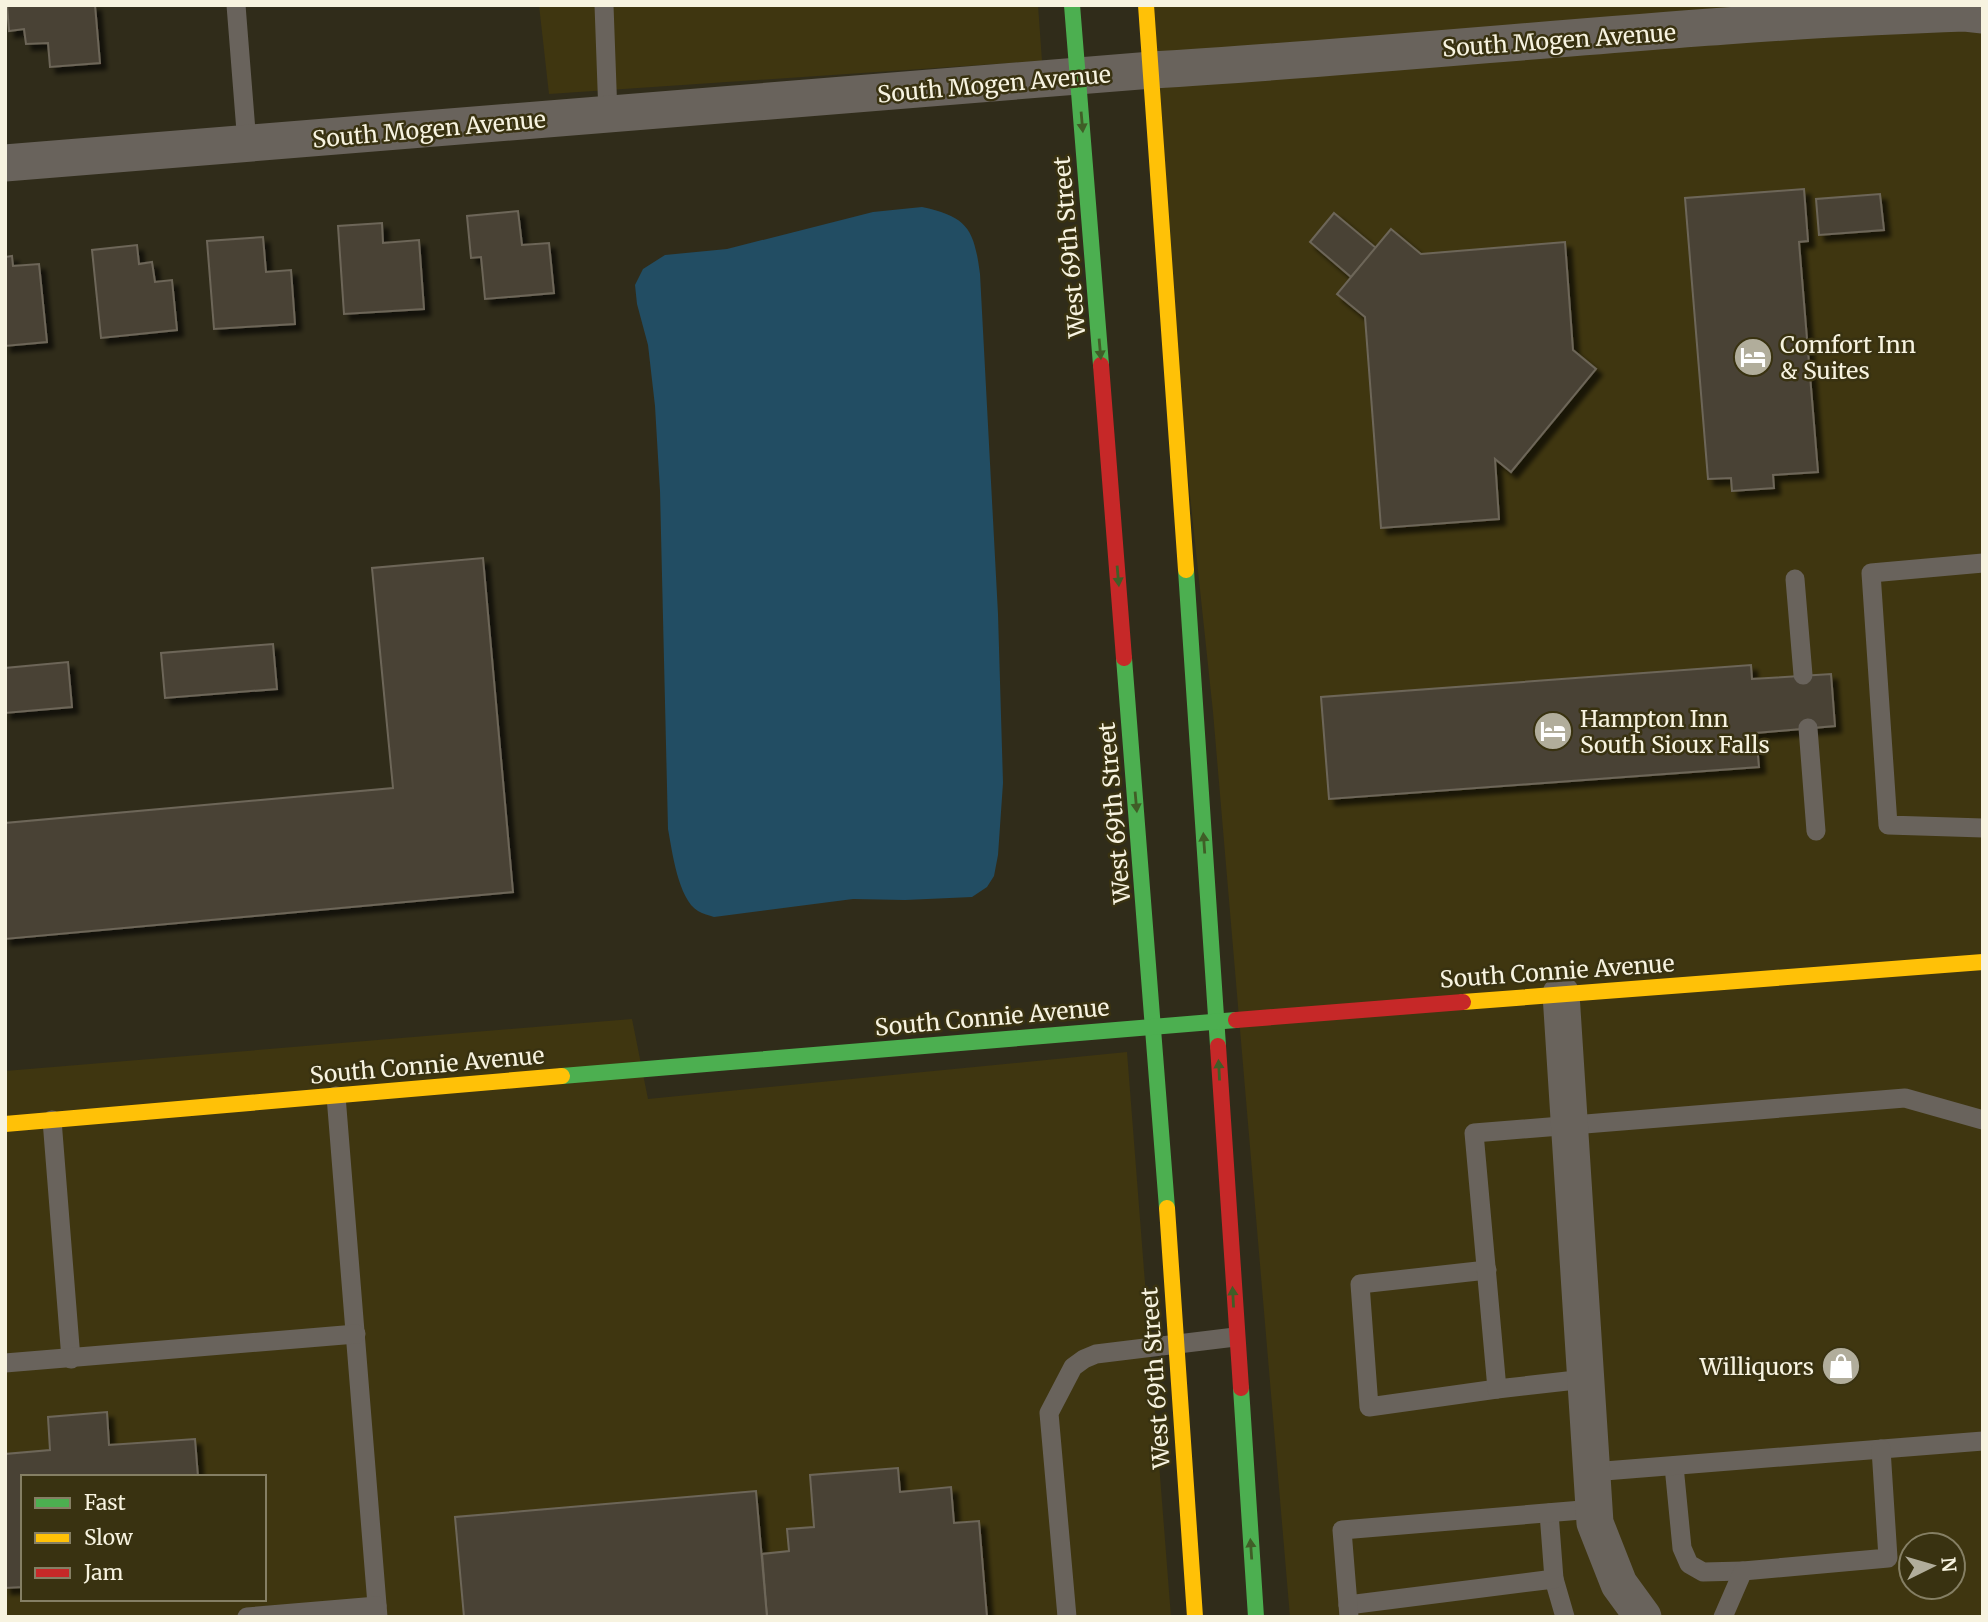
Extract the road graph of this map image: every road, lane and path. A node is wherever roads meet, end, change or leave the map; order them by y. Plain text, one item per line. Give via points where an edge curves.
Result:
1 (236, 5) edge
2 (604, 5) edge
3 (1072, 5) edge
4 (1146, 5) edge
5 (1819, 13) edge
6 (1983, 15) edge
7 (1152, 71) junction
8 (1078, 77) junction
9 (608, 115) junction
10 (247, 144) junction
11 (5, 163) edge
12 (1983, 563) edge
13 (1795, 579) dead end
14 (1803, 675) dead end
15 (1808, 728) dead end
16 (1983, 828) edge
17 (1816, 831) dead end
18 (1983, 962) edge
19 (1561, 994) junction
20 (1216, 1021) junction
21 (1154, 1026) junction
22 (336, 1096) junction
23 (52, 1120) junction
24 (1983, 1120) edge
25 (5, 1124) edge
26 (1570, 1125) junction
27 (1487, 1270) junction
28 (356, 1334) junction
29 (1235, 1337) junction
30 (1176, 1345) junction
31 (71, 1359) junction
32 (5, 1363) edge
33 (1585, 1379) junction
34 (1497, 1389) junction
35 (1983, 1441) edge
36 (1881, 1449) junction
37 (1674, 1466) junction
38 (1592, 1472) junction
39 (1594, 1509) junction
40 (1549, 1513) junction
41 (1743, 1571) junction
42 (1554, 1579) junction
43 (378, 1611) edge
44 (1348, 1611) edge
45 (284, 1615) edge
46 (247, 1617) edge
47 (1067, 1617) edge
48 (1195, 1617) edge
49 (1256, 1617) edge
50 (1565, 1617) edge
51 (1643, 1617) edge
52 (1723, 1617) edge

1 - 10 lane
2 - 9 lane
3 - 8 street, West 69th Street
4 - 7 street
5 - 6 street, South Mogen Avenue
5 - 7 street, South Mogen Avenue
7 - 8 street, South Mogen Avenue
20 -> 7 street
8 - 9 street, South Mogen Avenue
8 -> 21 street, West 69th Street
9 - 10 street, South Mogen Avenue
10 - 11 street, South Mogen Avenue
12 - 16 lane via 1871,573 1888,825
13 - 14 lane
15 - 17 lane
18 - 19 street, South Connie Avenue
19 - 20 street, South Connie Avenue
19 - 26 street
20 - 21 street, South Connie Avenue
29 -> 20 street
21 - 22 street, South Connie Avenue
21 - 30 street, West 69th Street
22 - 23 street, South Connie Avenue
22 - 28 lane
23 - 25 street, South Connie Avenue
23 - 31 lane
24 - 26 lane via 1905,1098
26 - 27 lane via 1474,1133
26 - 33 street
27 - 34 lane
27 - 34 lane via 1360,1284 1369,1407
28 - 31 lane
28 - 43 lane
29 - 30 lane
49 -> 29 street
30 - 47 lane via 1084,1359 1073,1367 1049,1413
30 - 48 street, West 69th Street
31 - 32 lane
33 - 34 lane
33 - 38 street
35 - 36 lane
36 - 37 lane
36 - 41 lane via 1888,1558
37 - 38 lane
37 - 41 lane via 1682,1548 1689,1564 1703,1572
38 - 39 street
39 - 40 lane
39 - 51 street via 1619,1584
40 - 42 lane
40 - 44 lane via 1342,1530
41 - 52 lane
42 - 44 lane
42 - 50 lane
43 - 45 lane
45 - 46 lane

